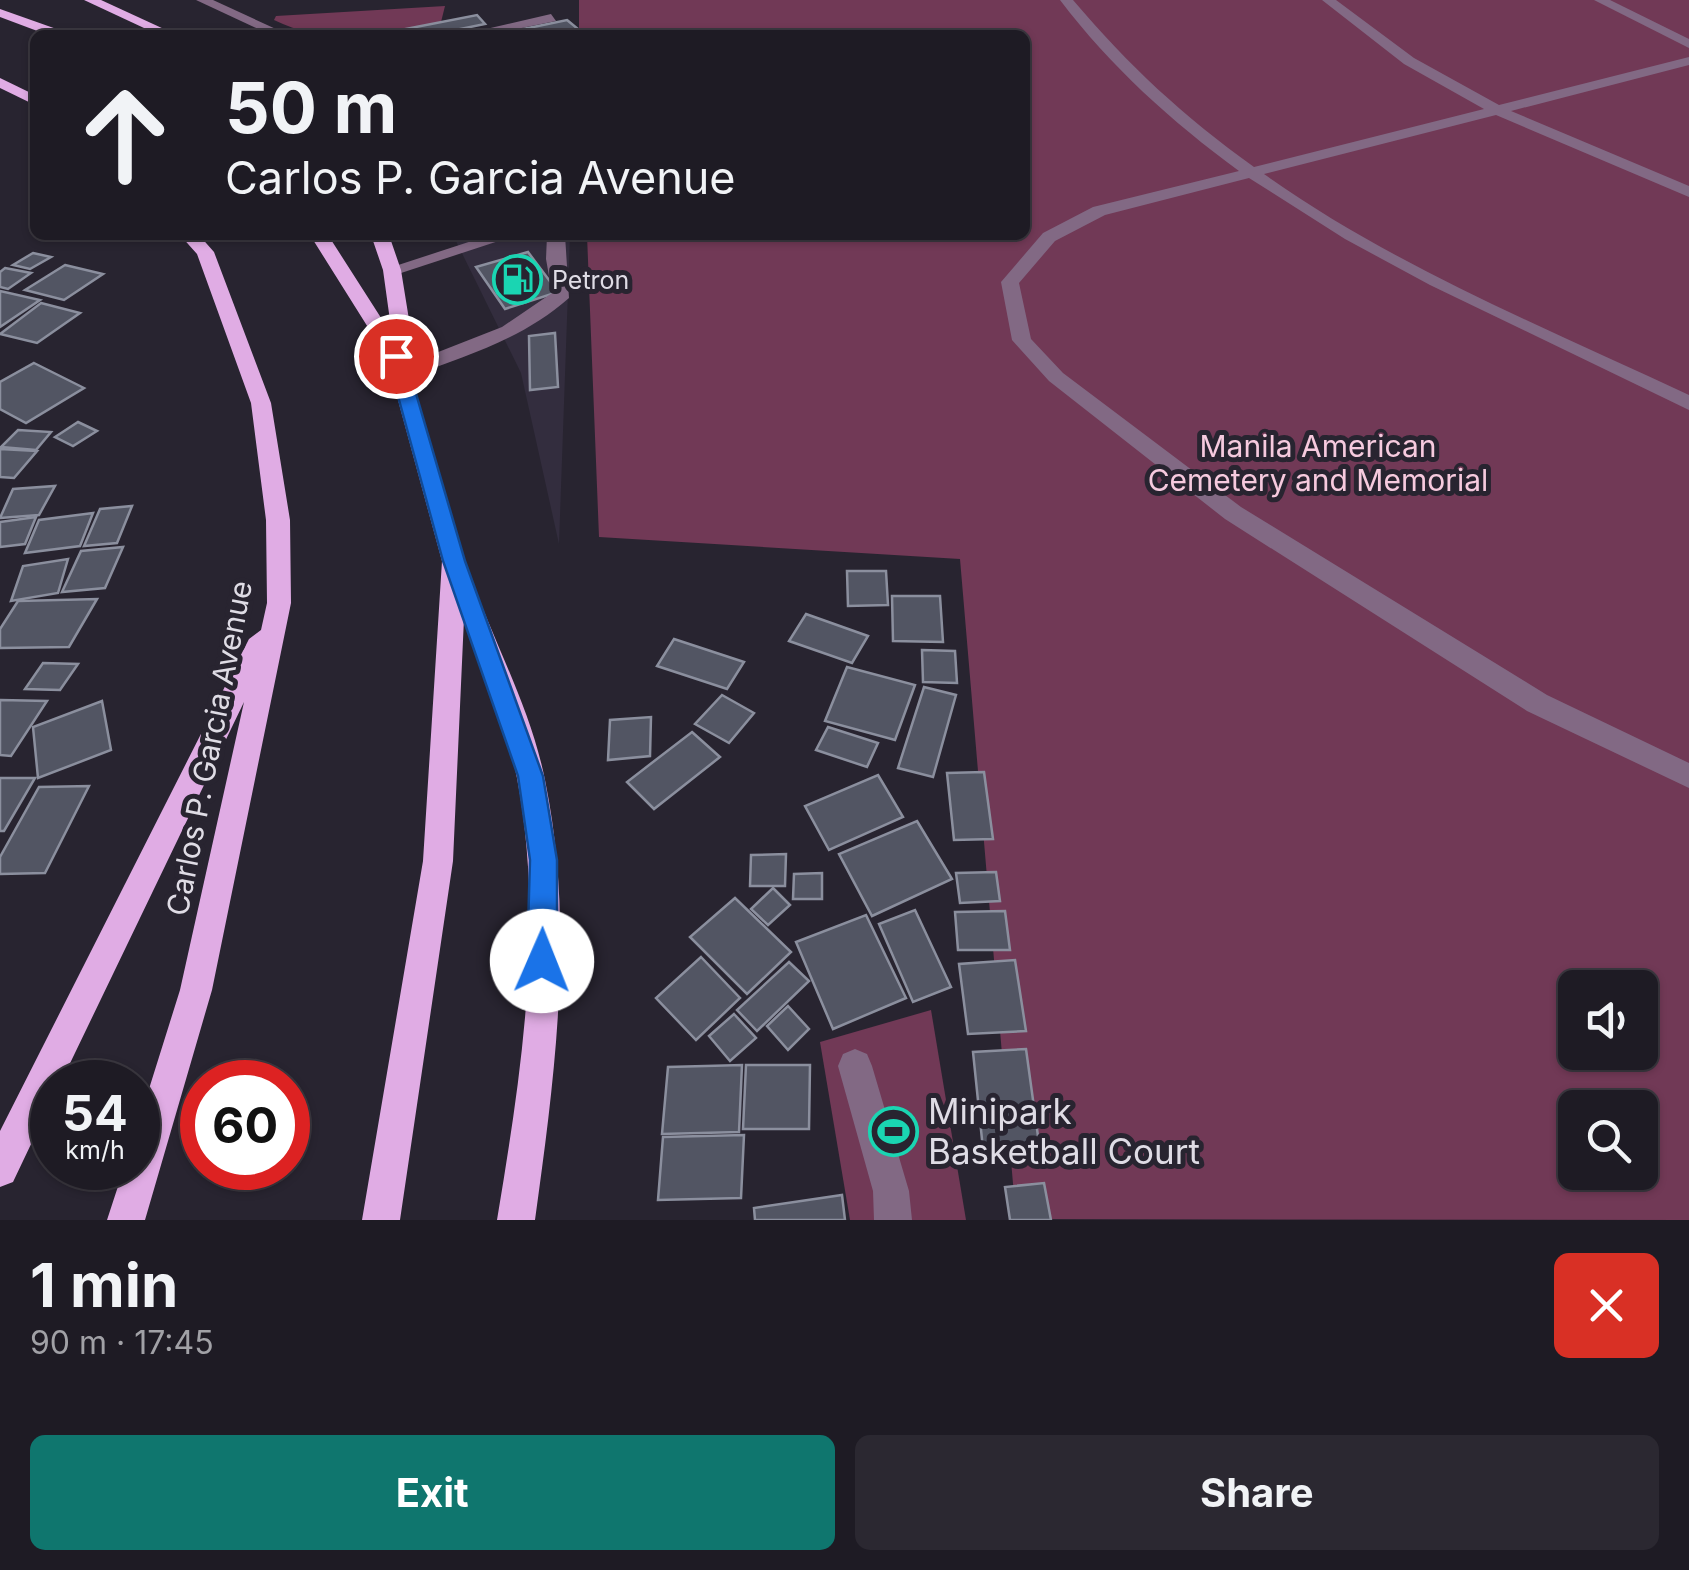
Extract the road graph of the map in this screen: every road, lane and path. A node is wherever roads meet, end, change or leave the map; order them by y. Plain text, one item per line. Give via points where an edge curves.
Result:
1 (77, 0) edge
2 (90, 0) edge
3 (202, 0) edge
4 (1066, 0) edge
5 (1328, 0) edge
6 (1600, 0) edge
7 (107, 9) junction
8 (0, 13) edge
9 (551, 18) dead end
10 (46, 30) edge
11 (158, 30) edge
12 (271, 30) edge
13 (492, 30) edge
14 (1689, 44) edge
15 (1689, 60) edge
16 (0, 82) edge
17 (30, 98) edge
18 (1497, 112) junction
19 (1251, 172) junction
20 (1689, 192) edge
21 (194, 240) edge
22 (322, 240) edge
23 (382, 240) edge
24 (491, 240) edge
25 (556, 240) edge
26 (392, 270) junction
27 (408, 371) junction
28 (410, 403) junction
29 (1689, 403) edge
30 (454, 561) junction
31 (279, 603) junction
32 (1689, 776) edge
33 (855, 1066) dead end
34 (0, 1169) edge
35 (126, 1220) edge
36 (381, 1220) edge
37 (516, 1220) edge
38 (893, 1220) edge

1 - 7 main road
2 - 7 main road
3 - 12 lane
4 - 19 lane via 1101,49 1153,100
5 - 18 lane
6 - 14 lane
7 - 11 main road
8 - 10 main road
9 - 13 lane
15 - 18 lane
16 - 17 main road
18 - 19 lane
18 - 20 lane
19 - 29 lane via 1418,271
19 - 32 lane via 1098,211 1050,237 1010,282 1022,340 1056,377 1232,513 1537,703
21 - 31 main road, Carlos P. Garcia Avenue via 205,252 262,403 278,520
22 - 28 main road via 396,356
23 - 26 main road
24 - 26 lane
25 - 27 lane via 562,294 550,306 522,326
26 - 27 main road
27 - 28 main road
28 - 30 main road
30 - 36 main road via 438,862
30 - 37 main road via 530,776 544,860 532,1122
31 - 34 main road
31 - 35 main road, Carlos P. Garcia Avenue via 196,990
33 - 38 lane via 892,1191

